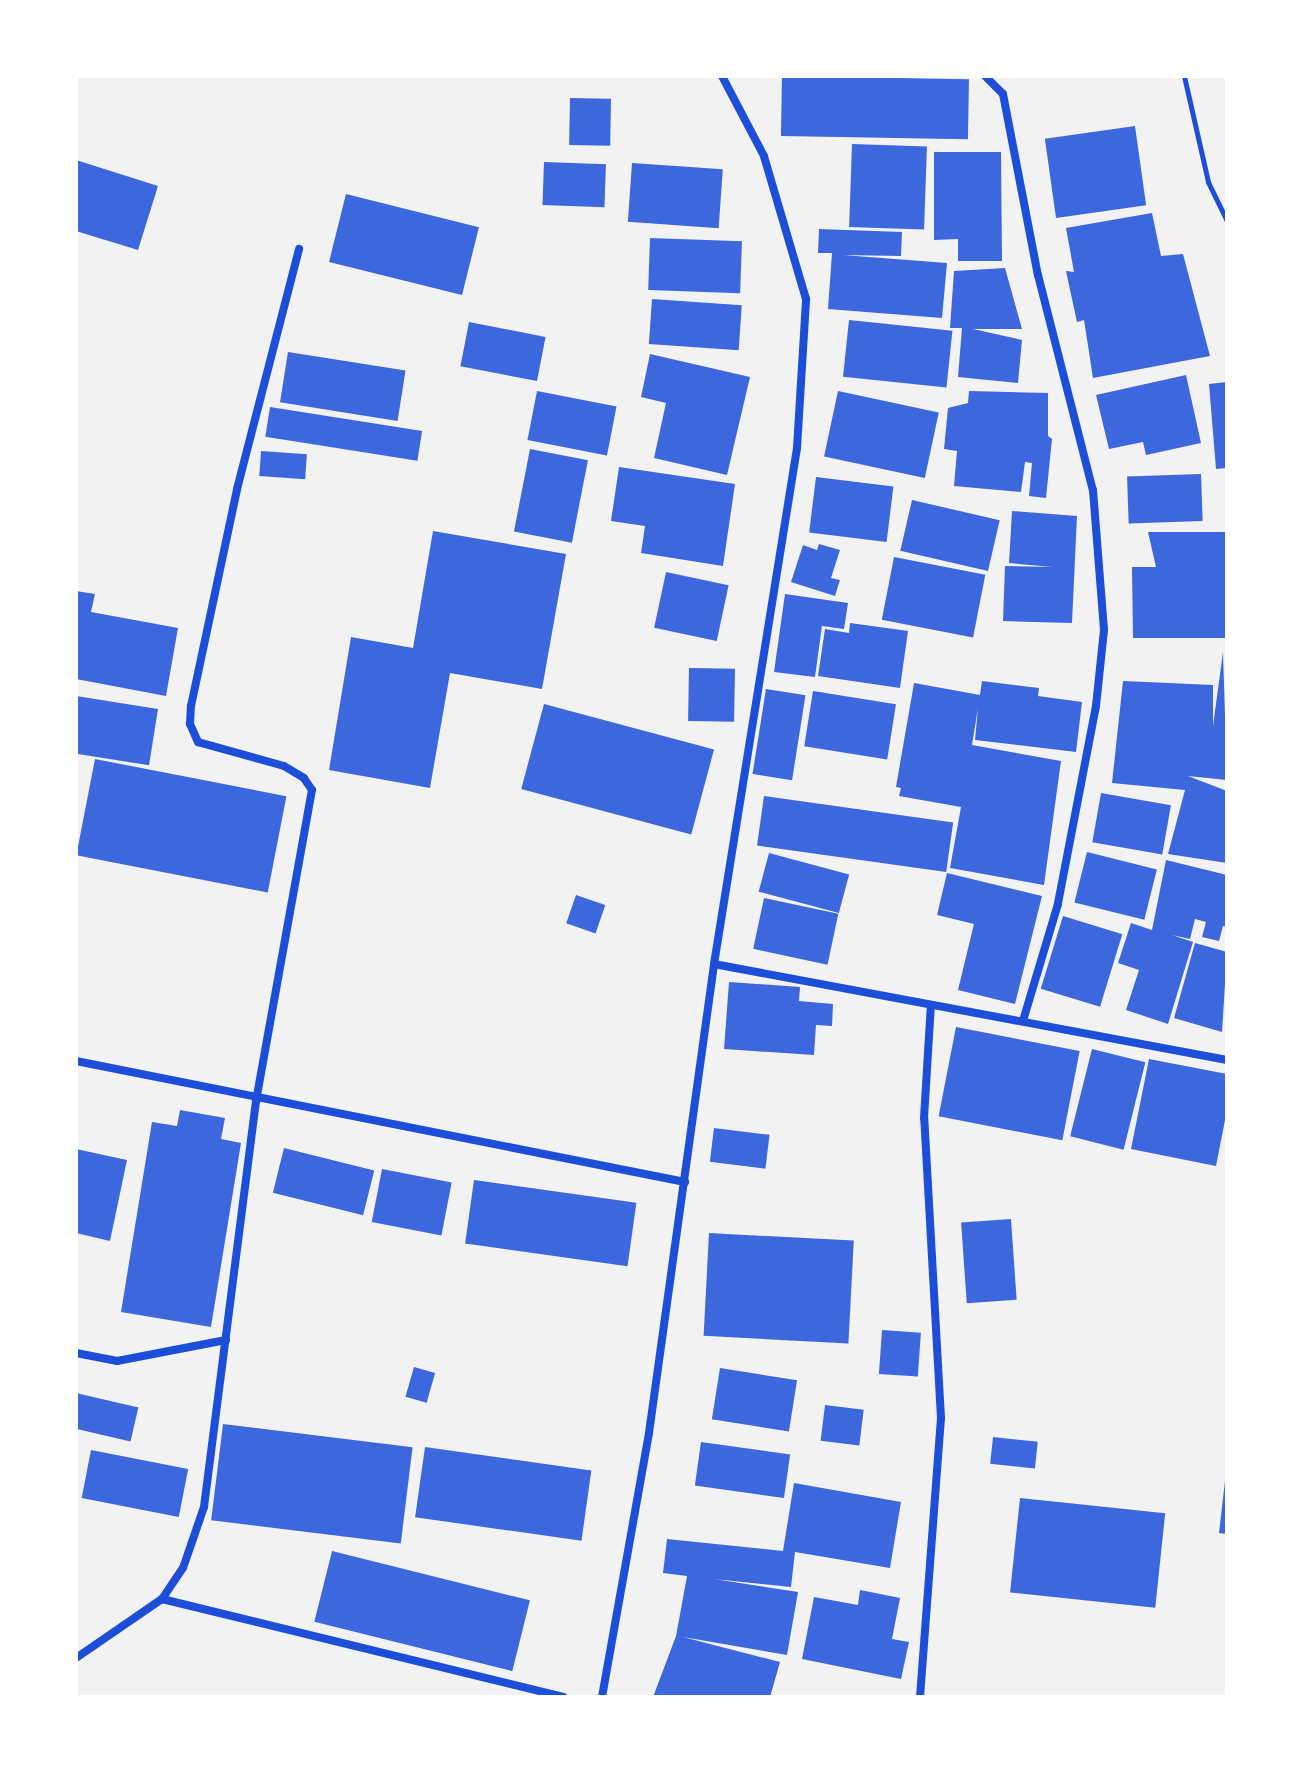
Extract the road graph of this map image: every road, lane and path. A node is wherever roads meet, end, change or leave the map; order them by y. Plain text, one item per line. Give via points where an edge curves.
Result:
1 (722, 76) edge
2 (985, 76) edge
3 (1184, 76) edge
4 (1227, 221) edge
5 (299, 249) dead end
6 (714, 964) junction
7 (931, 1005) junction
8 (1023, 1021) junction
9 (1227, 1060) edge
10 (76, 1061) edge
11 (256, 1101) junction
12 (685, 1182) junction
13 (226, 1340) junction
14 (76, 1353) edge
15 (162, 1599) junction
16 (76, 1658) edge
17 (563, 1697) edge
18 (602, 1697) edge
19 (920, 1697) edge

1 - 6 street via 764,156 806,299 797,448
2 - 8 street via 1003,94 1038,275 1093,490 1104,630 1096,706 1058,904
3 - 4 path via 1208,182
5 - 11 street via 237,489 190,724 198,742 284,766 312,790
6 - 7 street
6 - 12 street
7 - 8 street
7 - 19 street via 924,1118 941,1418
8 - 9 street
10 - 11 street
11 - 12 street
11 - 13 street
12 - 18 street via 649,1433
13 - 14 street via 117,1361
13 - 15 street via 204,1507 183,1568
15 - 16 street
15 - 17 street

